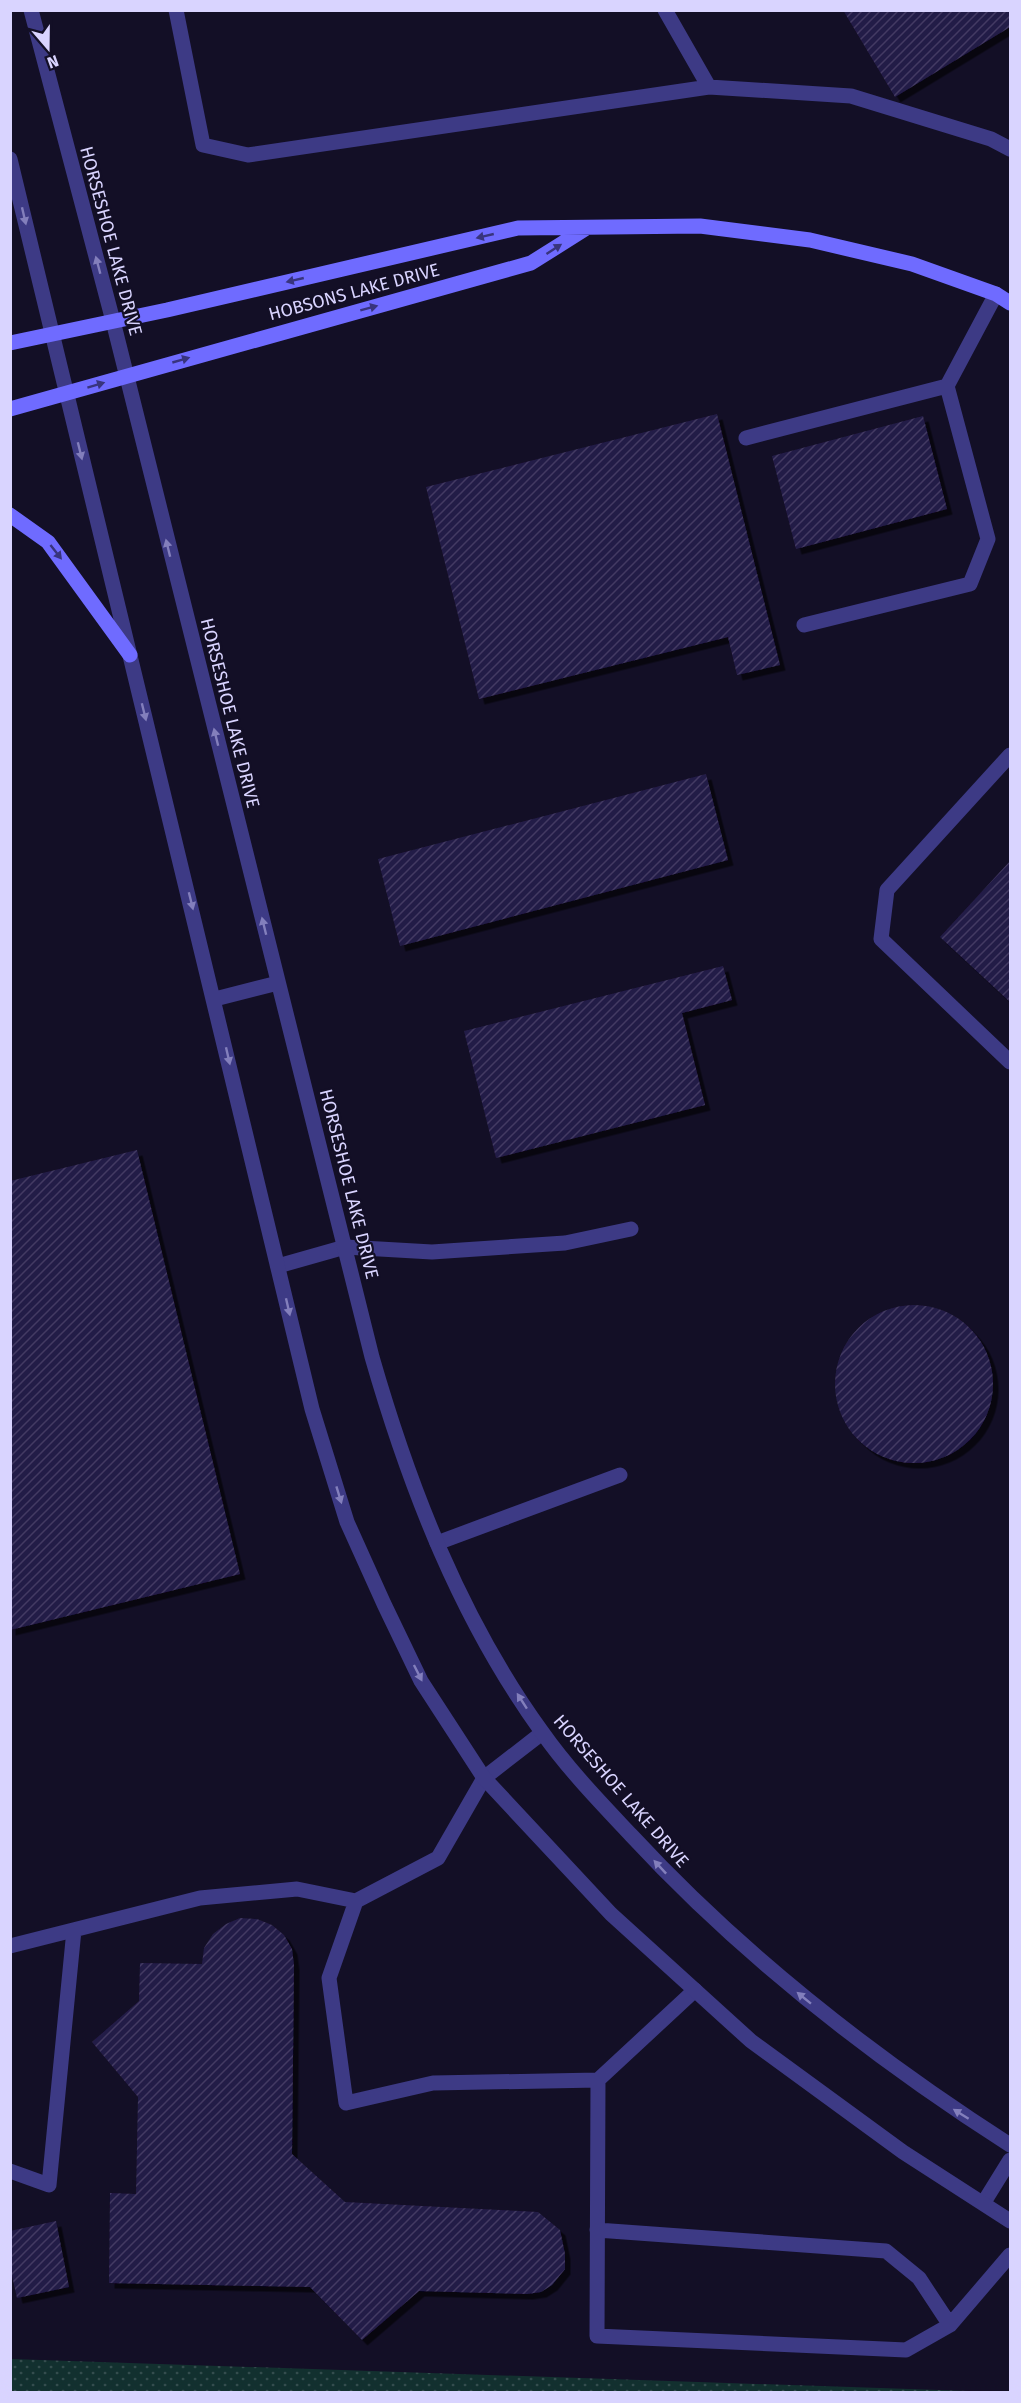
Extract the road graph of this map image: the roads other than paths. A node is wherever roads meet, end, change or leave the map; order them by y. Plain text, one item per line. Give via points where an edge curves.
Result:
1 (31, 10) edge
2 (176, 10) edge
3 (665, 10) edge
4 (709, 87) junction
5 (1011, 149) edge
6 (10, 159) edge
7 (585, 229) junction
8 (996, 294) junction
9 (1011, 303) edge
10 (113, 321) junction
11 (51, 333) junction
12 (10, 343) edge
13 (125, 376) junction
14 (947, 386) junction
15 (66, 394) junction
16 (10, 409) edge
17 (746, 438) dead end
18 (10, 515) edge
19 (804, 625) dead end
20 (130, 655) junction
21 (1011, 755) edge
22 (278, 983) junction
23 (215, 999) junction
24 (1011, 1062) edge
25 (631, 1229) dead end
26 (345, 1247) junction
27 (278, 1266) junction
28 (620, 1475) dead end
29 (437, 1543) junction
30 (542, 1733) junction
31 (483, 1778) junction
32 (356, 1901) junction
33 (74, 1930) junction
34 (10, 1946) edge
35 (695, 1990) junction
36 (598, 2080) junction
37 (1011, 2145) edge
38 (1011, 2160) edge
39 (10, 2171) edge
40 (984, 2202) junction
41 (1011, 2222) edge
42 (597, 2230) junction
43 (1011, 2255) edge
44 (950, 2325) junction

10 -> 1 street, HORSESHOE LAKE DRIVE
2 - 4 street via 203,145 248,155
3 - 4 street
4 - 5 street via 851,96 991,139
6 -> 11 street
7 - 8 street, HOBSONS LAKE DRIVE via 700,226 810,240 912,264
7 -> 10 street, HOBSONS LAKE DRIVE via 518,228
13 -> 7 street, HOBSONS LAKE DRIVE via 531,263
8 - 9 street, HOBSONS LAKE DRIVE
8 - 14 street
10 - 11 street, HOBSONS LAKE DRIVE
10 - 13 street, HORSESHOE LAKE DRIVE
11 - 12 street, HOBSONS LAKE DRIVE
11 - 15 street
15 -> 13 street, HOBSONS LAKE DRIVE
22 -> 13 street, HORSESHOE LAKE DRIVE
14 - 17 street
14 - 19 street via 988,539 970,584
15 - 16 street, HOBSONS LAKE DRIVE
15 -> 20 street
18 -> 20 street via 48,542
20 -> 23 street
21 - 24 street via 887,890 881,939
22 - 23 street
22 - 26 street, HORSESHOE LAKE DRIVE
23 -> 27 street
25 - 26 street via 565,1242 432,1252
26 - 27 street
26 - 29 street, HORSESHOE LAKE DRIVE via 390,1420
27 -> 31 street via 312,1409 347,1522 421,1681
28 - 29 street
30 -> 29 street, HORSESHOE LAKE DRIVE via 495,1660
30 - 31 street
37 -> 30 street, HORSESHOE LAKE DRIVE via 873,2053 732,1937 635,1840
31 - 32 street via 438,1858
31 - 35 street via 611,1914
32 - 33 street via 297,1889 200,1898
32 - 36 street via 330,1978 346,2103 433,2083
33 - 34 street
33 - 39 street via 49,2185
35 - 36 street
35 - 40 street via 751,2041 903,2152
36 - 42 street
38 - 40 street
40 - 41 street
42 - 44 street via 886,2251 920,2278
42 - 44 street via 597,2336 906,2350
43 - 44 street

